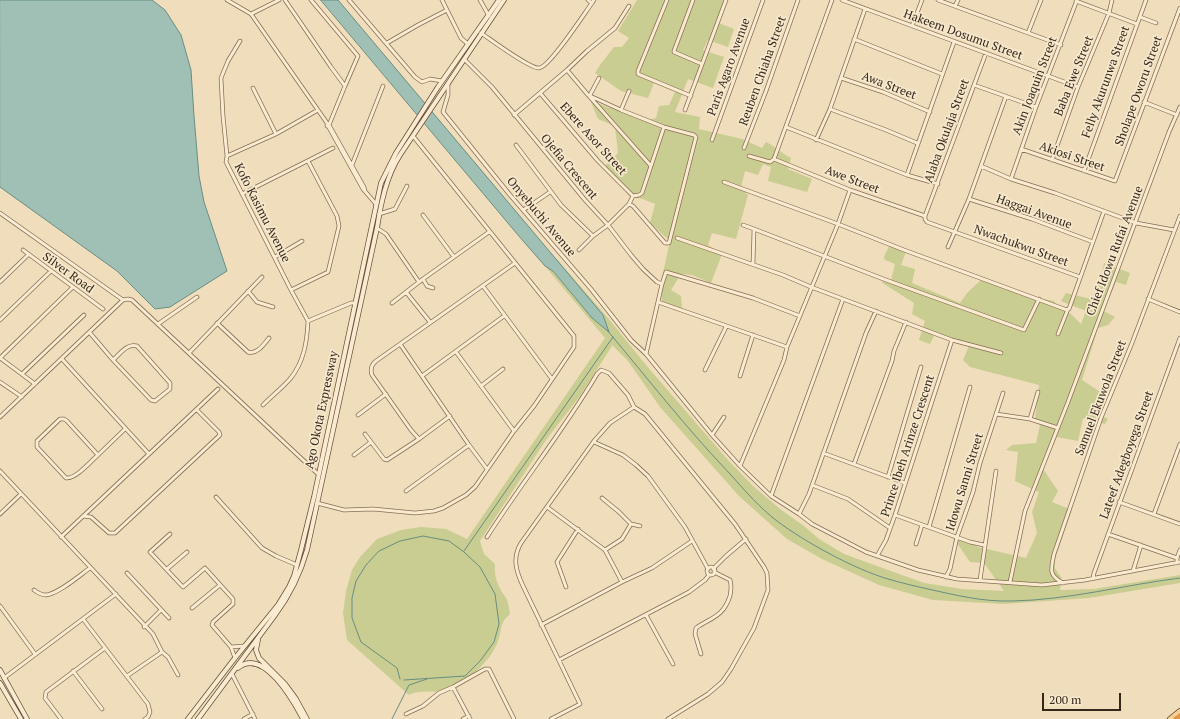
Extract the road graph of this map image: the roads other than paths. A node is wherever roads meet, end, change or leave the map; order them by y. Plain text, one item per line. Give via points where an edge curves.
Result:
1 (227, 0) edge
2 (279, 0) edge
3 (285, 0) edge
4 (311, 0) edge
5 (349, 0) edge
6 (442, 0) edge
7 (480, 0) edge
8 (499, 0) edge
9 (504, 0) edge
10 (588, 0) edge
11 (667, 0) edge
12 (693, 0) edge
13 (726, 0) edge
14 (763, 0) edge
15 (798, 0) edge
16 (832, 0) edge
17 (842, 0) edge
18 (922, 0) edge
19 (938, 0) edge
20 (958, 0) edge
21 (1035, 0) edge
22 (1077, 0) edge
23 (1112, 0) edge
24 (1146, 0) edge
25 (593, 1) edge
26 (1041, 1) edge
27 (629, 6) dead end
28 (956, 6) junction
29 (1180, 8) edge
30 (865, 9) junction
31 (447, 10) junction
32 (1109, 13) junction
33 (251, 14) junction
34 (489, 16) junction
35 (1140, 17) junction
36 (1156, 23) dead end
37 (1137, 24) junction
38 (912, 26) junction
39 (481, 33) junction
40 (1028, 33) junction
41 (854, 39) junction
42 (240, 41) dead end
43 (954, 42) junction
44 (387, 43) junction
45 (468, 44) junction
46 (1061, 45) junction
47 (986, 53) junction
48 (464, 59) junction
49 (702, 64) junction
50 (566, 70) junction
51 (942, 74) junction
52 (1048, 76) junction
53 (600, 78) dead end
54 (841, 78) junction
55 (442, 81) junction
56 (448, 84) junction
57 (974, 85) junction
58 (345, 86) junction
59 (382, 86) dead end
60 (1078, 87) junction
61 (253, 88) dead end
62 (629, 91) dead end
63 (540, 94) junction
64 (589, 95) junction
65 (691, 96) junction
66 (1006, 96) junction
67 (1144, 102) junction
68 (1036, 107) junction
69 (1180, 108) edge
70 (830, 109) junction
71 (318, 110) junction
72 (620, 110) junction
73 (686, 110) dead end
74 (930, 112) junction
75 (514, 115) junction
76 (1177, 115) junction
77 (328, 124) junction
78 (664, 127) junction
79 (786, 127) junction
80 (276, 134) junction
81 (413, 136) junction
82 (712, 140) dead end
83 (816, 140) junction
84 (406, 142) junction
85 (918, 143) junction
86 (516, 144) dead end
87 (333, 148) dead end
88 (744, 148) dead end
89 (1022, 149) junction
90 (227, 156) junction
91 (749, 156) dead end
92 (774, 158) junction
93 (1052, 160) junction
94 (308, 161) junction
95 (351, 166) junction
96 (651, 166) junction
97 (981, 166) junction
98 (1084, 171) junction
99 (907, 175) junction
100 (1011, 179) junction
101 (1116, 180) joint
102 (724, 182) dead end
103 (938, 184) junction
104 (407, 186) dead end
105 (850, 190) junction
106 (550, 192) junction
107 (242, 194) junction
108 (633, 196) junction
109 (969, 199) junction
110 (376, 204) junction
111 (630, 204) junction
112 (523, 210) junction
113 (1104, 211) junction
114 (0, 213) edge
115 (379, 214) junction
116 (423, 215) dead end
117 (925, 216) junction
118 (1180, 216) edge
119 (1136, 223) junction
120 (838, 224) junction
121 (608, 225) junction
122 (742, 225) dead end
123 (377, 228) junction
124 (754, 229) junction
125 (1174, 230) junction
126 (489, 232) junction
127 (955, 232) junction
128 (593, 236) junction
129 (677, 238) dead end
130 (302, 241) dead end
131 (1093, 242) junction
132 (948, 247) dead end
133 (23, 250) dead end
134 (580, 250) dead end
135 (28, 254) junction
136 (825, 256) junction
137 (275, 257) junction
138 (454, 257) junction
139 (515, 263) junction
140 (753, 264) junction
141 (51, 271) junction
142 (262, 277) dead end
143 (1080, 277) junction
144 (421, 281) junction
145 (0, 282) edge
146 (661, 283) junction
147 (483, 286) junction
148 (72, 287) junction
149 (811, 287) junction
150 (433, 288) dead end
151 (291, 290) junction
152 (248, 291) junction
153 (406, 292) junction
154 (197, 297) dead end
155 (843, 299) junction
156 (1039, 299) junction
157 (1148, 299) junction
158 (123, 300) junction
159 (658, 302) junction
160 (355, 303) junction
161 (392, 303) dead end
162 (274, 307) dead end
163 (104, 309) dead end
164 (1069, 309) junction
165 (876, 311) junction
166 (1180, 312) edge
167 (84, 315) dead end
168 (504, 316) junction
169 (800, 316) junction
170 (0, 320) edge
171 (308, 321) junction
172 (430, 322) junction
173 (906, 322) junction
174 (217, 323) junction
175 (158, 324) junction
176 (726, 326) junction
177 (90, 333) junction
178 (1058, 334) dead end
179 (753, 335) junction
180 (269, 338) dead end
181 (1180, 338) edge
182 (952, 340) junction
183 (400, 344) junction
184 (788, 347) junction
185 (456, 352) junction
186 (188, 353) junction
187 (1001, 353) dead end
188 (646, 354) junction
189 (0, 358) edge
190 (62, 359) junction
191 (113, 360) junction
192 (921, 367) dead end
193 (503, 369) dead end
194 (705, 370) dead end
195 (22, 374) junction
196 (422, 376) junction
197 (740, 376) dead end
198 (552, 379) junction
199 (0, 382) edge
200 (35, 384) junction
201 (481, 386) junction
202 (970, 387) dead end
203 (218, 389) dead end
204 (1038, 392) dead end
205 (1003, 393) dead end
206 (386, 394) junction
207 (22, 397) junction
208 (263, 405) dead end
209 (634, 407) junction
210 (197, 410) junction
211 (996, 414) junction
212 (358, 416) dead end
213 (450, 416) junction
214 (0, 417) edge
215 (724, 417) dead end
216 (1030, 419) junction
217 (1058, 428) junction
218 (126, 430) junction
219 (514, 431) junction
220 (365, 434) dead end
221 (712, 435) junction
222 (418, 439) junction
223 (371, 442) junction
224 (594, 442) junction
225 (1180, 444) edge
226 (469, 445) junction
227 (823, 453) junction
228 (148, 454) junction
229 (98, 455) junction
230 (354, 455) dead end
231 (854, 464) junction
232 (740, 466) junction
233 (487, 469) junction
234 (0, 471) edge
235 (996, 471) dead end
236 (318, 474) junction
237 (888, 477) junction
238 (905, 483) junction
239 (812, 485) junction
240 (406, 491) dead end
241 (21, 494) junction
242 (771, 496) junction
243 (216, 497) dead end
244 (602, 498) dead end
245 (1119, 502) junction
246 (317, 503) junction
247 (547, 507) junction
248 (91, 509) junction
249 (0, 514) edge
250 (799, 514) junction
251 (1154, 514) junction
252 (896, 515) junction
253 (83, 516) junction
254 (91, 517) junction
255 (631, 524) junction
256 (1180, 524) edge
257 (640, 526) dead end
258 (922, 526) junction
259 (929, 527) junction
260 (890, 528) junction
261 (578, 529) junction
262 (170, 534) dead end
263 (1108, 534) junction
264 (61, 536) junction
265 (487, 537) dead end
266 (957, 537) junction
267 (746, 539) junction
268 (692, 541) junction
269 (916, 544) dead end
270 (984, 545) junction
271 (1141, 545) junction
272 (605, 550) junction
273 (1180, 550) edge
274 (187, 552) dead end
275 (877, 556) junction
276 (1177, 558) junction
277 (1178, 563) edge
278 (297, 565) junction
279 (90, 568) junction
280 (708, 569) junction
281 (167, 570) junction
282 (714, 571) junction
283 (1133, 571) junction
284 (127, 573) dead end
285 (709, 575) junction
286 (946, 577) junction
287 (1093, 578) junction
288 (980, 580) junction
289 (622, 582) junction
290 (1010, 582) junction
291 (1063, 583) junction
292 (220, 585) junction
293 (566, 587) dead end
294 (34, 590) dead end
295 (116, 594) junction
296 (0, 606) edge
297 (192, 608) dead end
298 (161, 610) junction
299 (646, 615) junction
300 (169, 618) dead end
301 (83, 619) junction
302 (541, 625) junction
303 (144, 627) junction
304 (259, 637) junction
305 (244, 646) junction
306 (231, 647) junction
307 (105, 648) junction
308 (162, 652) junction
309 (35, 654) junction
310 (701, 654) dead end
311 (235, 658) junction
312 (559, 660) junction
313 (673, 664) dead end
314 (0, 670) edge
315 (73, 671) junction
316 (232, 673) junction
317 (178, 674) dead end
318 (127, 676) junction
319 (4, 678) junction
320 (0, 683) edge
321 (453, 687) junction
322 (102, 709) dead end
323 (1180, 711) edge
324 (253, 714) junction
325 (406, 714) dead end
326 (1180, 716) edge
327 (470, 718) edge
328 (21, 719) edge
329 (27, 719) edge
330 (61, 719) edge
331 (145, 719) edge
332 (188, 719) edge
333 (198, 719) edge
334 (244, 719) edge
335 (255, 719) edge
336 (302, 719) edge
337 (307, 719) edge
338 (463, 719) edge
339 (514, 719) edge
340 (551, 719) edge
341 (668, 719) edge
342 (1170, 719) edge
343 (1176, 719) edge

1 - 33 street
2 - 33 street
3 - 58 street
4 - 58 street via 357,53
5 - 44 street
6 - 31 street
7 - 34 street
8 - 34 main road, Ago Okota Expressway
9 - 39 main road, Ago Okota Expressway
10 - 25 street
11 - 65 street via 638,74
12 - 49 street via 674,52
13 - 49 street
14 - 82 street, Paris Agaro Avenue
15 - 88 street, Reuben Chiaha Street
16 - 79 street
17 - 30 street, Hakeem Dosumu Street
18 - 38 street
19 - 28 street
20 - 28 street
21 - 26 street
22 - 32 street
22 - 46 street, Akin Joaquin Street
23 - 32 street, Baba Ewe Street
24 - 35 street, Felly Akurunwa Street
25 - 39 street via 551,59 539,68
26 - 40 street
27 - 50 street via 617,26
28 - 40 street
29 - 67 street, Sholape Oworu Street
30 - 38 street, Hakeem Dosumu Street
30 - 41 street
31 - 44 street
31 - 45 street via 461,38
32 - 37 street
32 - 60 street, Baba Ewe Street
33 - 71 street
34 - 45 main road, Ago Okota Expressway
35 - 36 street
35 - 37 street, Felly Akurunwa Street
37 - 98 street, Felly Akurunwa Street
38 - 43 street, Hakeem Dosumu Street
39 - 48 main road, Ago Okota Expressway
40 - 46 street
41 - 51 street
41 - 54 street
42 - 90 street, Kofo Kasimu Avenue via 221,78
43 - 47 street, Hakeem Dosumu Street
43 - 51 street
44 - 55 street via 422,82 430,79
45 - 55 main road, Ago Okota Expressway
46 - 52 street, Akin Joaquin Street
47 - 52 street, Hakeem Dosumu Street
47 - 57 street, Alaba Okulaja Street
48 - 56 main road, Ago Okota Expressway
48 - 75 street, Ojefia Crescent via 492,87
49 - 65 street
50 - 63 street
50 - 64 street
51 - 74 street
52 - 60 street, Hakeem Dosumu Street
52 - 68 street, Akin Joaquin Street
53 - 64 street
54 - 70 street
54 - 74 street, Awa Street
55 - 84 main road, Ago Okota Expressway
56 - 81 main road, Ago Okota Expressway
56 - 112 street, Onyebuchi Avenue via 443,112
57 - 66 street
57 - 103 street, Alaba Okulaja Street
58 - 77 street
59 - 95 street
60 - 93 street, Baba Ewe Street
61 - 80 street
62 - 72 street
63 - 75 street
63 - 108 street, Ebere Asor Street via 598,161
64 - 72 street
64 - 96 street
65 - 73 street
66 - 68 street
66 - 97 street
67 - 76 street
67 - 101 street, Sholape Oworu Street
68 - 89 street, Akin Joaquin Street
69 - 76 street, Chief Idowu Rufai Avenue
70 - 83 street
70 - 85 street
71 - 77 street
71 - 80 street
72 - 78 street
74 - 85 street
75 - 121 street, Ojefia Crescent
76 - 119 street, Chief Idowu Rufai Avenue
77 - 95 street
78 - 96 street
78 - 111 street via 696,137 669,243 665,243
79 - 83 street
79 - 92 street
80 - 90 street
81 - 84 main road, Ago Okota Expressway
81 - 126 street
83 - 99 street
84 - 110 main road, Ago Okota Expressway via 386,172
84 - 115 main road, Ago Okota Expressway via 391,172
85 - 99 street
86 - 106 street
87 - 94 street
89 - 93 street, Akiosi Street
89 - 100 street, Akin Joaquin Street
90 - 107 street, Kofo Kasimu Avenue via 226,162
91 - 92 street via 770,162
92 - 105 street, Awe Street
93 - 98 street, Akiosi Street
94 - 107 street
94 - 151 street via 337,216 339,226 328,272
95 - 110 street via 365,191
96 - 108 street via 642,192 639,196
97 - 100 street
97 - 109 street
98 - 101 street, Akiosi Street
99 - 103 street
100 - 113 street
102 - 120 street
103 - 117 street, Alaba Okulaja Street
104 - 115 street via 395,209
105 - 117 street, Awe Street
105 - 120 street
106 - 112 street
106 - 128 street
107 - 137 street, Kofo Kasimu Avenue
108 - 111 street
109 - 127 street
109 - 131 street, Haggai Avenue
110 - 160 main road, Ago Okota Expressway
111 - 121 street
112 - 188 street, Onyebuchi Avenue via 631,340
113 - 119 street
113 - 131 street
114 - 158 street
115 - 123 main road, Ago Okota Expressway
116 - 138 street
117 - 127 street, Awe Street via 926,221
118 - 125 street, Samuel Ekuwola Street
119 - 125 street
119 - 217 street, Chief Idowu Rufai Avenue
120 - 136 street
120 - 156 street
121 - 128 street
121 - 146 street, Ojefia Crescent via 631,255
122 - 124 street
123 - 144 street via 386,234
123 - 246 main road, Ago Okota Expressway
124 - 136 street
124 - 140 street
125 - 157 street, Samuel Ekuwola Street
126 - 138 street
126 - 139 street
127 - 132 street
127 - 143 street, Nwachukwu Street
128 - 134 street
129 - 140 street
130 - 137 street
131 - 143 street
133 - 135 street, Silver Road
135 - 141 street, Silver Road
135 - 145 street
136 - 149 street
136 - 156 street via 1024,330
137 - 151 street, Kofo Kasimu Avenue
138 - 144 street
139 - 147 street
139 - 198 street via 574,336 574,347
140 - 149 street
141 - 148 street, Silver Road
141 - 170 street
142 - 152 street
143 - 164 street
144 - 150 street
144 - 153 street
146 - 159 street
146 - 169 street via 667,272 753,298
147 - 168 street
147 - 172 street
148 - 163 street, Silver Road
148 - 189 street
149 - 155 street
149 - 169 street
151 - 171 street, Kofo Kasimu Avenue
152 - 162 street via 257,302
152 - 174 street
153 - 161 street
153 - 172 street
154 - 175 street
155 - 165 street
155 - 242 street
156 - 164 street
157 - 166 street
157 - 291 street, Samuel Ekuwola Street via 1101,418 1054,554 1052,575
158 - 175 street via 132,300
158 - 177 street
159 - 176 street
159 - 188 street
160 - 171 street
160 - 236 main road, Ago Okota Expressway
164 - 178 street
165 - 173 street
165 - 227 street
167 - 195 street
168 - 185 street
168 - 198 street
169 - 184 street
171 - 208 street via 308,338 301,361 290,379
172 - 183 street
173 - 182 street
173 - 231 street
174 - 180 street via 248,352 256,352
174 - 186 street
175 - 186 street
176 - 179 street
176 - 194 street
177 - 190 street
177 - 191 street
179 - 184 street
179 - 197 street
181 - 245 street, Lateef Adegboyega Street
182 - 187 street
182 - 238 street, Prince Ibeh Arinze Crescent
183 - 196 street
183 - 206 street via 371,367 372,374
184 - 232 street
185 - 196 street
185 - 201 street
186 - 236 street
188 - 221 street, Onyebuchi Avenue
189 - 195 street
190 - 200 street
190 - 218 street
191 - 191 street via 151,400 155,401 170,389 170,383 137,346 129,346
192 - 237 street
193 - 201 street
195 - 200 street
196 - 213 street
198 - 219 street
199 - 207 street
200 - 207 street
201 - 219 street
202 - 259 street
203 - 210 street
204 - 216 street
205 - 211 street, Idowu Sanni Street
206 - 212 street
206 - 222 street
207 - 214 street
209 - 224 street via 610,423
209 - 265 street via 628,395 609,373 600,371 565,426
209 - 267 street via 645,414
210 - 228 street
210 - 254 street via 220,435 115,533 108,533
211 - 216 street
211 - 266 street, Idowu Sanni Street via 980,463 974,492
213 - 222 street
213 - 226 street
215 - 221 street
216 - 217 street
217 - 290 street, Chief Idowu Rufai Avenue via 1025,511
218 - 228 street
218 - 229 street
219 - 233 street
220 - 223 street
221 - 232 street, Onyebuchi Avenue
222 - 223 street via 387,460
223 - 230 street
224 - 247 street
224 - 268 street via 623,455 643,471 685,527
225 - 251 street
226 - 233 street
226 - 240 street
227 - 231 street
227 - 239 street
228 - 248 street
229 - 229 street via 70,479 66,478 36,444 60,419 64,419
231 - 237 street
232 - 242 street, Onyebuchi Avenue
233 - 246 street via 466,496 434,511 415,513 372,509 344,510
234 - 241 street
235 - 270 street
236 - 278 main road, Ago Okota Expressway
237 - 238 street
238 - 252 street, Prince Ibeh Arinze Crescent
239 - 250 street
239 - 260 street via 848,498
241 - 249 street
241 - 264 street
242 - 250 street, Onyebuchi Avenue
243 - 278 street via 262,548
244 - 255 street
245 - 251 street
245 - 263 street, Lateef Adegboyega Street
246 - 304 main road, Ago Okota Expressway via 304,563 296,582 288,598
247 - 261 street
247 - 302 street via 519,547 515,560 518,575
248 - 253 street
248 - 254 street
250 - 275 street, Onyebuchi Avenue via 812,524
251 - 256 street
252 - 258 street
252 - 260 street, Prince Ibeh Arinze Crescent
253 - 254 street
253 - 264 street
255 - 257 street
255 - 272 street via 622,539
258 - 259 street
258 - 269 street
259 - 266 street
260 - 275 street, Prince Ibeh Arinze Crescent
261 - 272 street
261 - 293 street via 557,562
262 - 281 street via 150,552
263 - 271 street
263 - 287 street, Lateef Adegboyega Street
264 - 279 street
266 - 270 street
266 - 286 street, Idowu Sanni Street
267 - 282 street via 726,556
267 - 341 street via 767,573 768,590 754,628 718,687
268 - 280 street
268 - 289 street via 652,568
270 - 288 street
271 - 276 street
271 - 283 street
272 - 289 street
273 - 276 street
274 - 281 street
275 - 286 street, Onyebuchi Avenue
276 - 277 street
277 - 283 street, Onyebuchi Avenue
278 - 305 main road, Ago Okota Expressway via 289,587 278,605
279 - 294 street via 56,592 40,595
279 - 295 street
280 - 282 street
280 - 285 street
281 - 292 street via 183,587 205,568
282 - 285 street
282 - 310 street via 730,580 731,590 722,611 695,629
283 - 287 street, Onyebuchi Avenue
284 - 298 street
285 - 299 street via 689,592
286 - 288 street, Onyebuchi Avenue
287 - 291 street, Onyebuchi Avenue
288 - 290 street, Onyebuchi Avenue
289 - 302 street
290 - 291 street, Onyebuchi Avenue via 1042,585
292 - 297 street
292 - 306 street via 234,602 212,625
295 - 301 street
295 - 303 street
296 - 309 street
298 - 300 street
298 - 303 street
299 - 312 street
299 - 313 street
301 - 307 street
301 - 309 street
302 - 312 street
303 - 308 street via 155,638
304 - 316 main road, Ago Okota Expressway
304 - 337 main road via 256,647 258,657 285,684
305 - 306 street
305 - 311 main road, Ago Okota Expressway
306 - 311 street
307 - 315 street
307 - 318 street
308 - 317 street
308 - 318 street
309 - 319 street
311 - 332 main road, Ago Okota Expressway
312 - 340 street via 580,704
314 - 319 main road
315 - 322 street
315 - 330 street via 45,694 47,701
316 - 324 street
316 - 333 main road, Ago Okota Expressway
316 - 336 main road via 247,663 261,665 284,688
318 - 331 street via 150,708 150,715
319 - 329 main road
320 - 328 main road
321 - 325 street
321 - 327 street
321 - 339 street via 488,669
323 - 342 main road
324 - 334 street
324 - 335 street
326 - 343 highway
327 - 338 street

